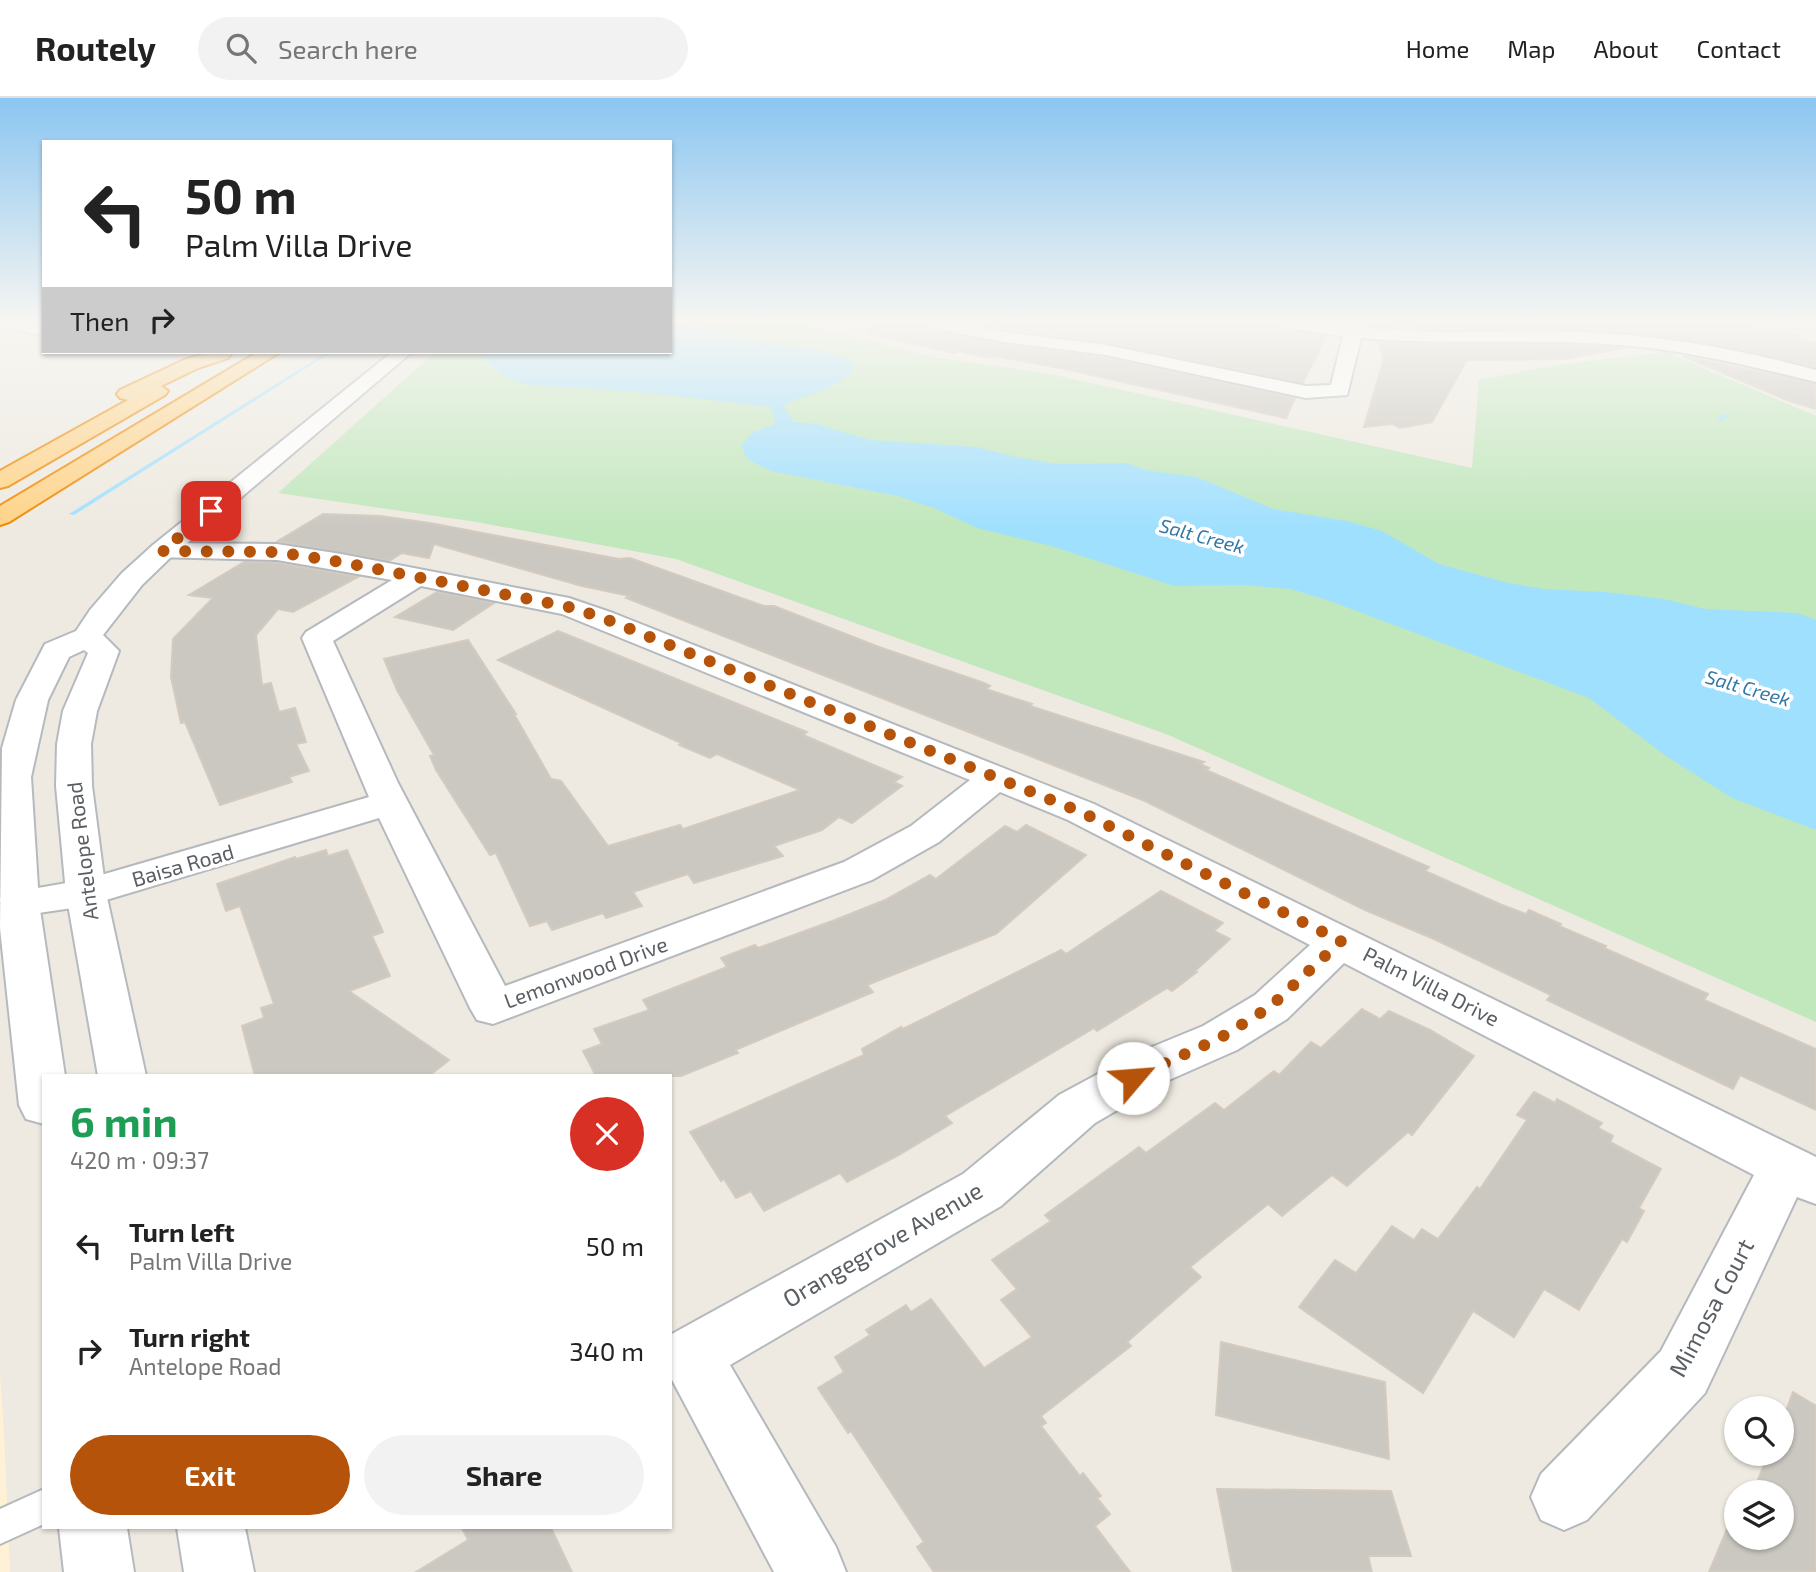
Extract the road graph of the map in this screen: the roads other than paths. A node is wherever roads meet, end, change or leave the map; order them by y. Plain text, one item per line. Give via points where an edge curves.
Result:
1 (135, 391) edge
2 (158, 391) edge
3 (207, 391) edge
4 (223, 391) edge
5 (356, 391) edge
6 (1300, 391) edge
7 (1340, 391) edge
8 (25, 443) dead end
9 (0, 481) edge
10 (0, 517) edge
11 (0, 540) edge
12 (162, 551) junction
13 (417, 577) junction
14 (87, 637) junction
15 (995, 778) junction
16 (385, 793) junction
17 (85, 882) junction
18 (9, 906) edge
19 (1341, 941) junction
20 (122, 1074) edge
21 (42, 1094) edge
22 (1800, 1174) edge
23 (1564, 1497) dead end
24 (42, 1507) edge
25 (0, 1527) edge
26 (93, 1529) edge
27 (211, 1529) edge
28 (99, 1572) edge
29 (219, 1572) edge
30 (811, 1572) edge

1 - 8 highway
2 - 9 highway
3 - 10 highway
4 - 11 highway
5 - 12 street
6 - 7 street
12 - 13 street, Palm Villa Drive via 277,552
12 - 14 street via 131,579
13 - 15 street, Palm Villa Drive via 603,618
13 - 16 street, Lemonwood Drive via 317,638
14 - 17 street, Antelope Road via 104,651 80,711 74,744
14 - 18 street via 56,651 24,724 13,777
15 - 16 street, Lemonwood Drive via 925,834 858,871 493,1008
15 - 19 street, Palm Villa Drive via 1081,812
16 - 17 street, Baisa Road
17 - 18 street, Baisa Road
17 - 20 street, Antelope Road
18 - 21 street
19 - 22 street, Palm Villa Drive
19 - 30 street, Orangegrove Avenue via 1270,1007 1220,1038 1152,1067 1077,1109 982,1190 691,1354
22 - 23 street, Mimosa Court via 1683,1373
24 - 25 lane
26 - 28 street
27 - 29 street

